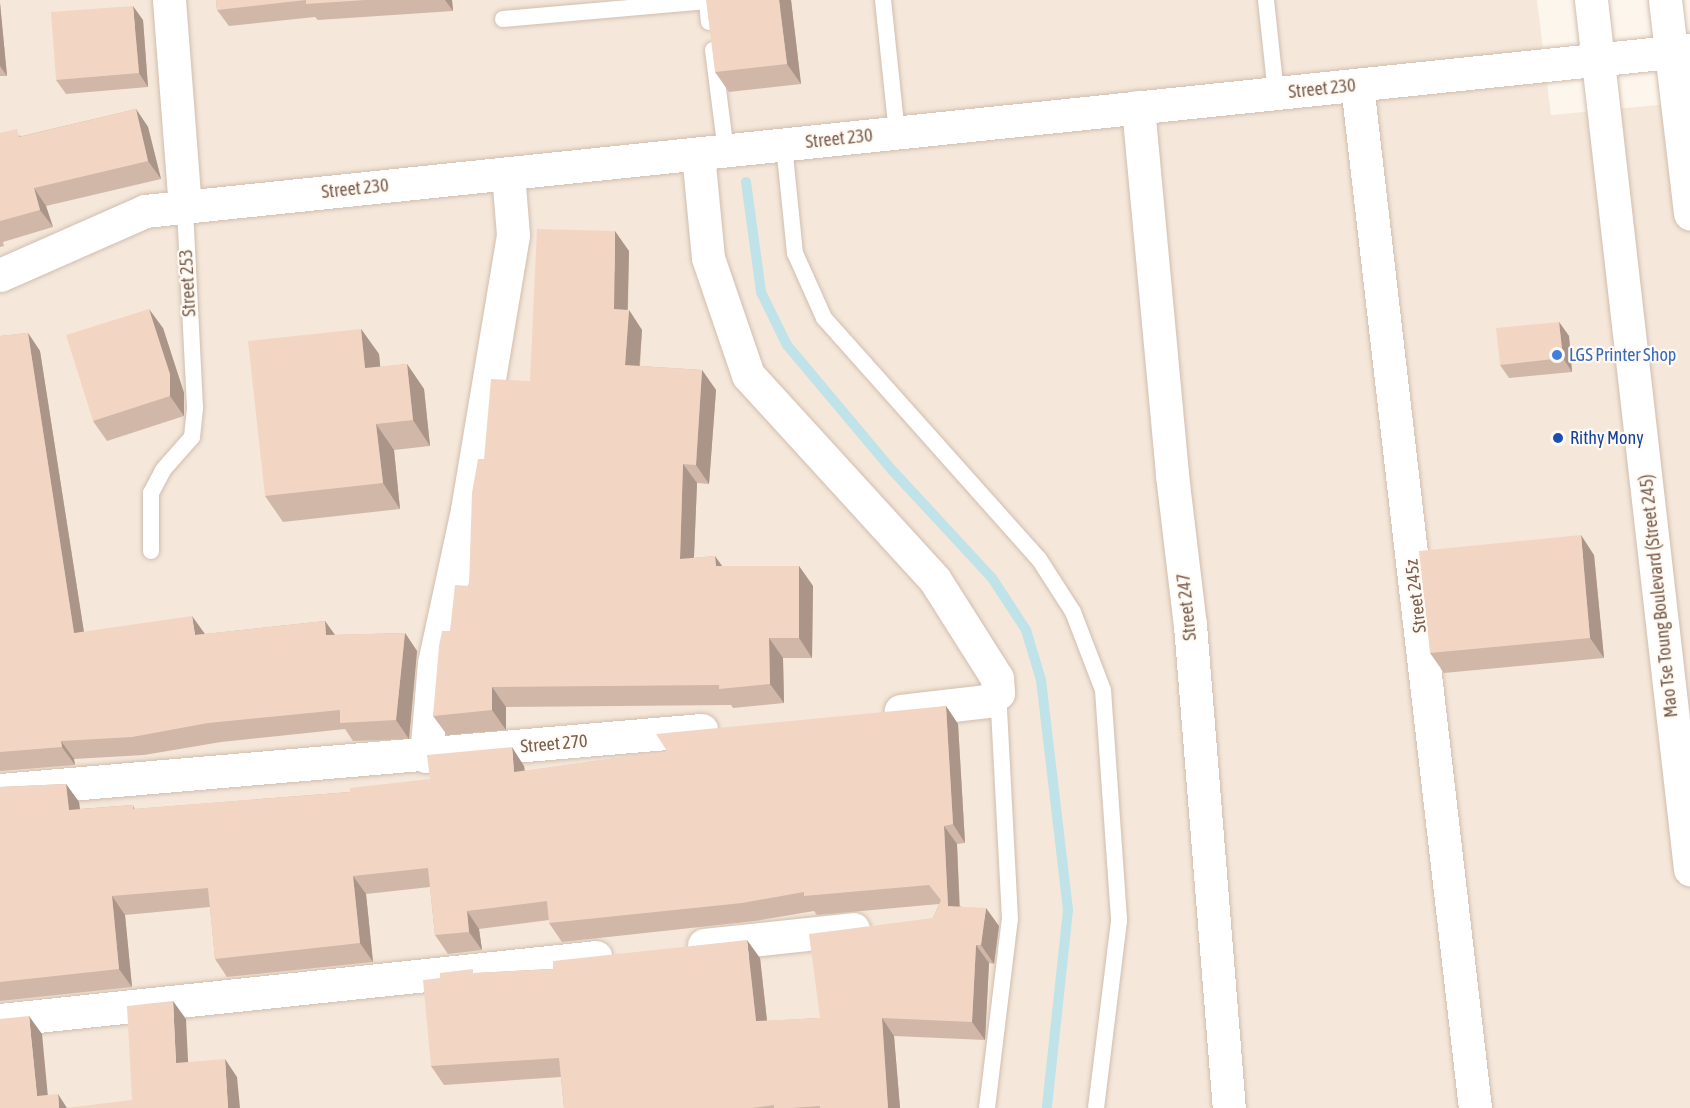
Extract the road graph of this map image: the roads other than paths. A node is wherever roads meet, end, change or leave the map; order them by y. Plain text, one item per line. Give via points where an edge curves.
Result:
1 (169, 0) edge
2 (883, 0) edge
3 (1266, 0) edge
4 (1591, 0) edge
5 (1665, 0) edge
6 (503, 19) dead end
7 (1680, 51) edge
8 (1599, 60) junction
9 (1357, 85) junction
10 (1276, 94) junction
11 (1138, 107) junction
12 (897, 133) junction
13 (784, 145) junction
14 (712, 152) junction
15 (508, 173) junction
16 (184, 207) junction
17 (1690, 214) edge
18 (0, 275) edge
19 (151, 551) dead end
20 (998, 693) junction
21 (867, 714) edge
22 (736, 726) edge
23 (426, 756) junction
24 (0, 790) edge
25 (1690, 869) edge
26 (888, 926) edge
27 (675, 948) edge
28 (627, 953) edge
29 (0, 1020) edge
30 (987, 1108) edge
31 (1096, 1108) edge
32 (1229, 1108) edge
33 (1475, 1108) edge

1 - 16 street, Street 253
2 - 12 lane
3 - 10 lane
4 - 8 street, Mao Tse Toung Boulevard (Street 245)
5 - 7 street
6 - 14 lane via 707,2
7 - 8 street, Street 230
7 - 17 street
8 - 9 street, Street 230
8 - 25 street, Mao Tse Toung Boulevard (Street 245)
9 - 10 street, Street 230
9 - 33 street, Street 245z
10 - 11 street, Street 230
11 - 12 street, Street 230
11 - 32 street, Street 247 via 1190,625
12 - 13 street, Street 230
13 - 14 street, Street 230
13 - 31 lane via 795,253 824,318 1039,559 1073,612 1103,690 1119,921
14 - 15 street, Street 230
14 - 20 street via 708,258 748,375 935,580 997,678
15 - 16 street, Street 230
15 - 23 street via 513,235 469,498 434,663
16 - 18 street, Street 230 via 145,211
16 - 19 lane, Street 253 via 195,408 192,437 163,470 151,492
20 - 21 street via 975,704
20 - 30 lane via 1010,919
22 - 23 street, Street 270
23 - 24 street, Street 270
26 - 27 street
28 - 29 street

